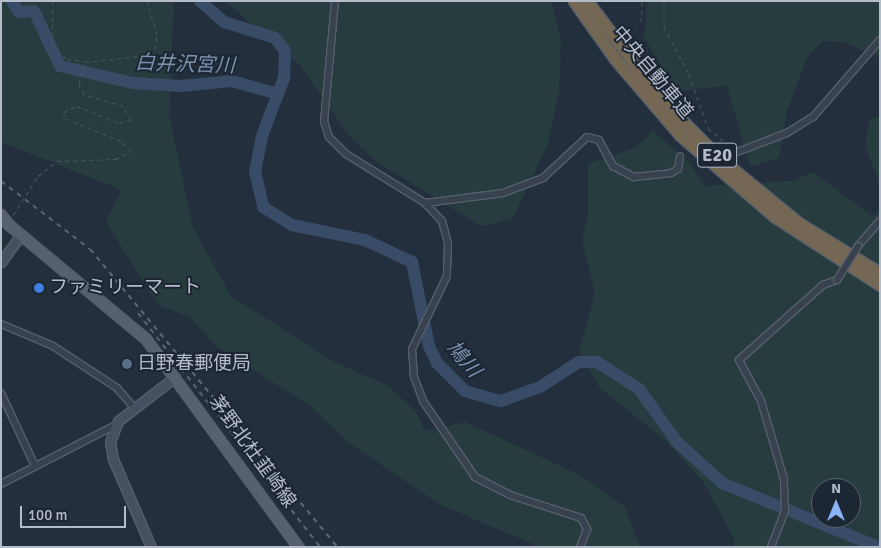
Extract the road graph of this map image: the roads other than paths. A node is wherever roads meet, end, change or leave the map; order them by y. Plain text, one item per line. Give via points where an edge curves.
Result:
1 (335, 1) edge
2 (574, 1) edge
3 (587, 1) edge
4 (880, 40) edge
5 (737, 152) road end
6 (680, 156) dead end
7 (426, 203) junction
8 (6, 221) edge
9 (880, 221) edge
10 (20, 236) junction
11 (5, 249) edge
12 (1, 262) edge
13 (880, 273) edge
14 (880, 285) edge
15 (1, 324) edge
16 (175, 377) junction
17 (2, 393) edge
18 (135, 409) junction
19 (114, 426) junction
20 (35, 466) junction
21 (1, 484) edge
22 (151, 547) edge
23 (298, 547) edge
24 (580, 547) edge
25 (771, 547) edge

1 - 7 street via 324,113 329,137 346,154
2 - 14 highway, 中央自動車道 / E20 via 651,104 692,146 775,216
3 - 13 highway, 中央自動車道 / E20 via 660,98 718,157 800,224
4 - 5 street via 813,117 787,134
6 - 7 street via 678,169 671,173 634,177 613,166 599,140 587,138 543,178 495,194
7 - 24 street via 442,221 449,250 447,276 417,339 411,361 423,401 475,477 510,495 581,518 587,529
8 - 10 main road, 茅野北杜韮崎線
9 - 25 street, bridge via 858,246 837,280 823,285 739,360 760,401 784,479 785,511
10 - 11 main road
10 - 16 main road, 茅野北杜韮崎線 via 146,339
11 - 12 main road
15 - 18 street via 53,346 117,388
16 - 18 main road
16 - 23 main road, 茅野北杜韮崎線
17 - 20 street
18 - 19 main road
19 - 20 street
19 - 22 main road via 110,450
20 - 21 street

